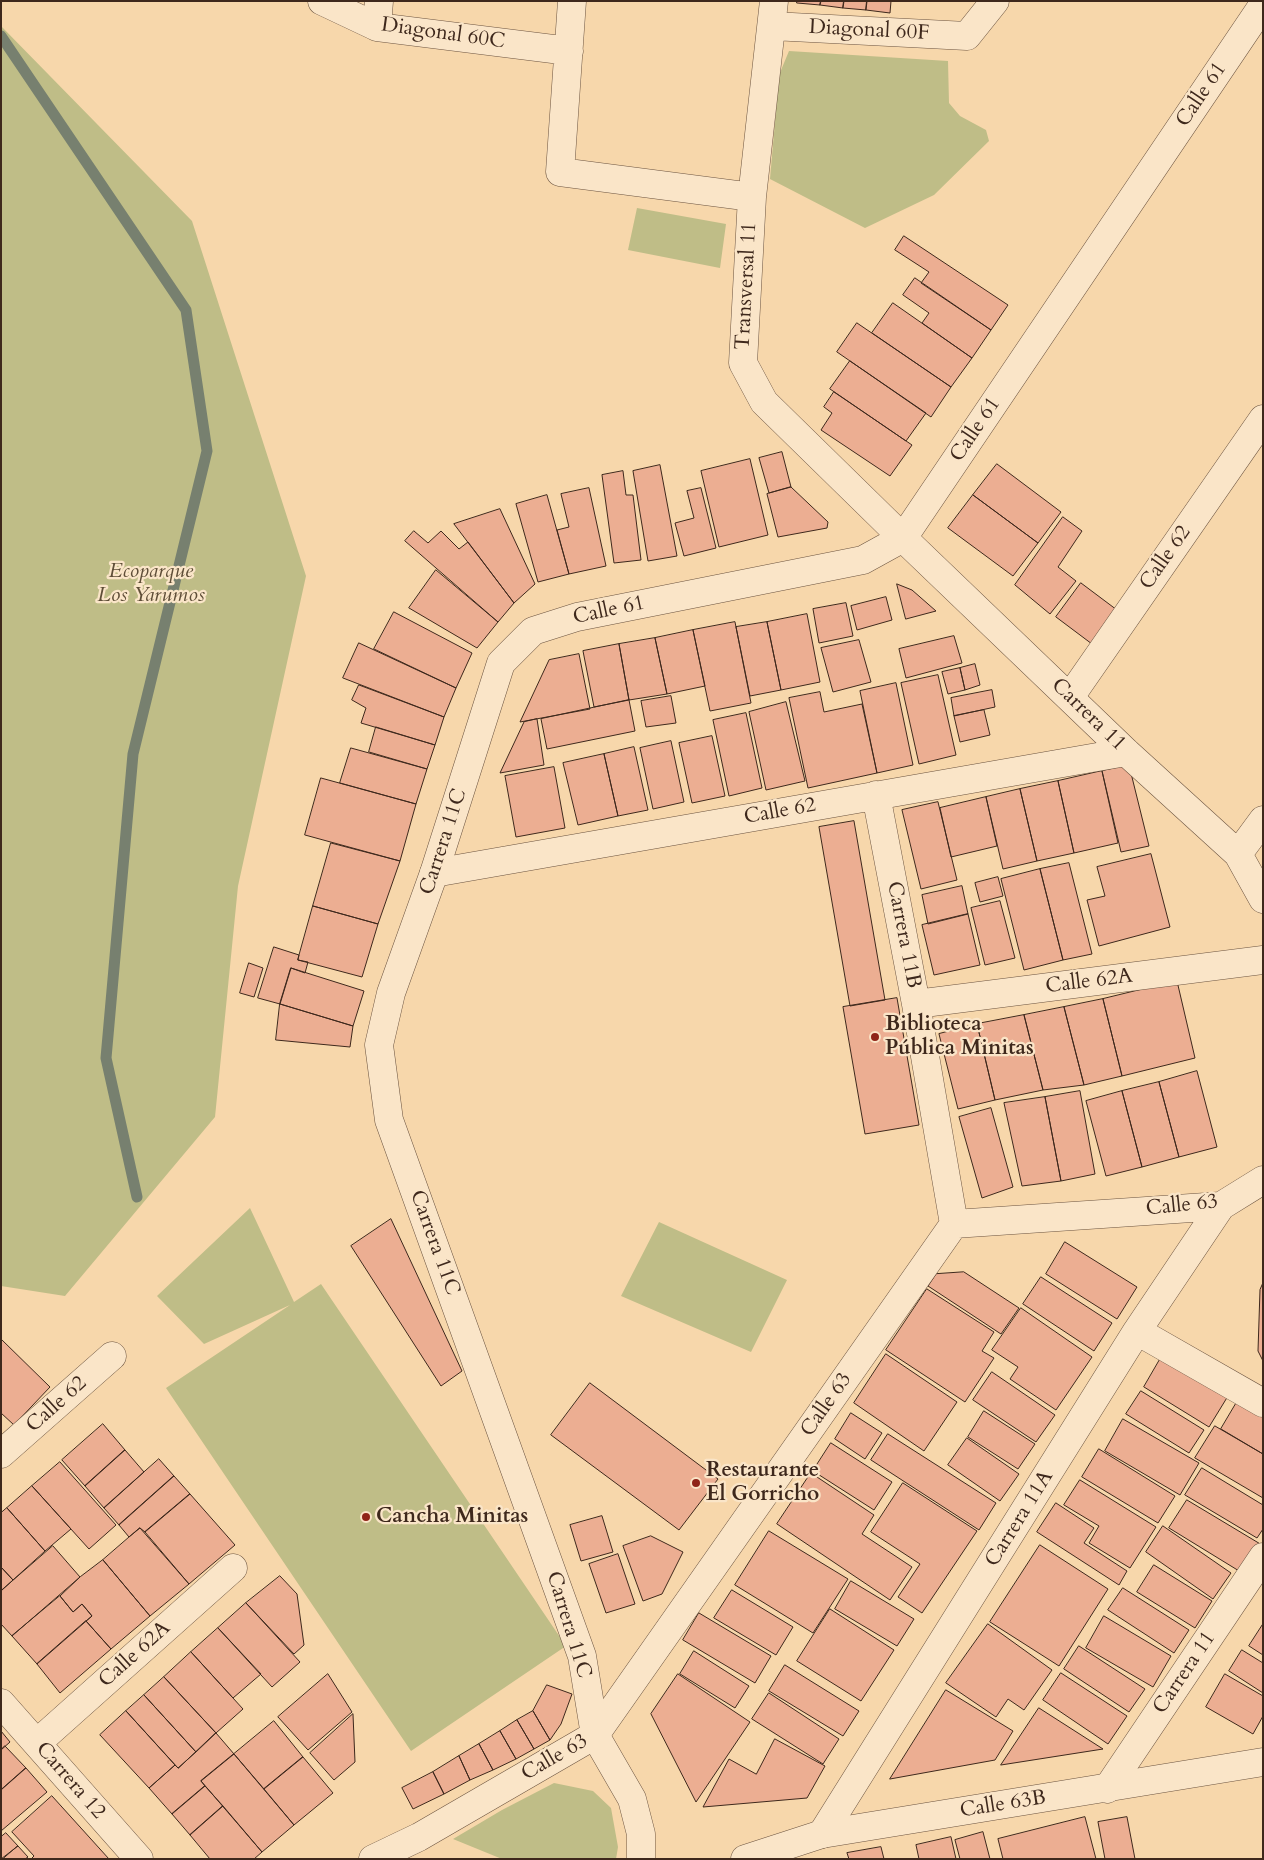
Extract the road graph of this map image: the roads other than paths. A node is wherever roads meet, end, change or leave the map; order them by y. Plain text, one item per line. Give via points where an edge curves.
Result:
1 (322, 1) edge
2 (572, 1) edge
3 (996, 1) edge
4 (1263, 5) edge
5 (378, 14) edge
6 (773, 14) edge
7 (568, 51) junction
8 (752, 197) junction
9 (1263, 419) edge
10 (903, 538) junction
11 (534, 631) joint
12 (1070, 697) junction
13 (1126, 752) junction
14 (876, 795) junction
15 (1263, 820) edge
16 (1238, 854) junction
17 (434, 873) junction
18 (1263, 899) edge
19 (1263, 960) edge
20 (916, 1004) junction
21 (1263, 1180) edge
22 (1221, 1206) junction
23 (954, 1224) junction
24 (1137, 1331) junction
25 (112, 1356) dead end
26 (1263, 1403) edge
27 (1, 1454) edge
28 (1263, 1557) edge
29 (234, 1568) dead end
30 (1, 1702) edge
31 (595, 1735) junction
32 (37, 1743) junction
33 (1263, 1762) edge
34 (1107, 1789) junction
35 (822, 1834) junction
36 (139, 1859) edge
37 (373, 1859) edge
38 (641, 1859) edge
39 (745, 1859) edge

1 - 5 street, Diagonal 60C
2 - 7 street
3 - 6 street, Diagonal 60F via 967,36
4 - 10 street, Calle 61
5 - 7 street, Diagonal 60C
6 - 8 street, Transversal 11
7 - 8 street via 560,172
8 - 10 street, Transversal 11 via 743,363 764,402
9 - 12 street, Calle 62
10 - 11 street, Calle 61 via 863,560 577,617
10 - 12 street, Carrera 11
11 - 17 street, Carrera 11C via 501,663
12 - 13 street, Carrera 11
13 - 14 street, Calle 62
13 - 16 street, Carrera 11
14 - 17 street, Calle 62
14 - 20 street, Carrera 11B
15 - 16 street
16 - 18 street, Carrera 11
17 - 31 street, Carrera 11C via 391,993 379,1045 389,1120 582,1656
19 - 20 street, Calle 62A
20 - 23 street, Carrera 11B
21 - 22 street, Calle 63
22 - 23 street, Calle 63
22 - 24 street, Carrera 11A
23 - 31 street, Calle 63
24 - 26 street
24 - 35 street, Carrera 11A
25 - 27 street, Calle 62
28 - 34 street, Carrera 11
29 - 32 street, Calle 62A
30 - 32 street, Carrera 12
31 - 37 street, Calle 63 via 419,1838
31 - 38 street, Carrera 11C via 632,1799 640,1834
32 - 36 street, Carrera 12
33 - 34 street, Calle 63B
34 - 35 street, Calle 63B
35 - 39 street, Calle 63B

